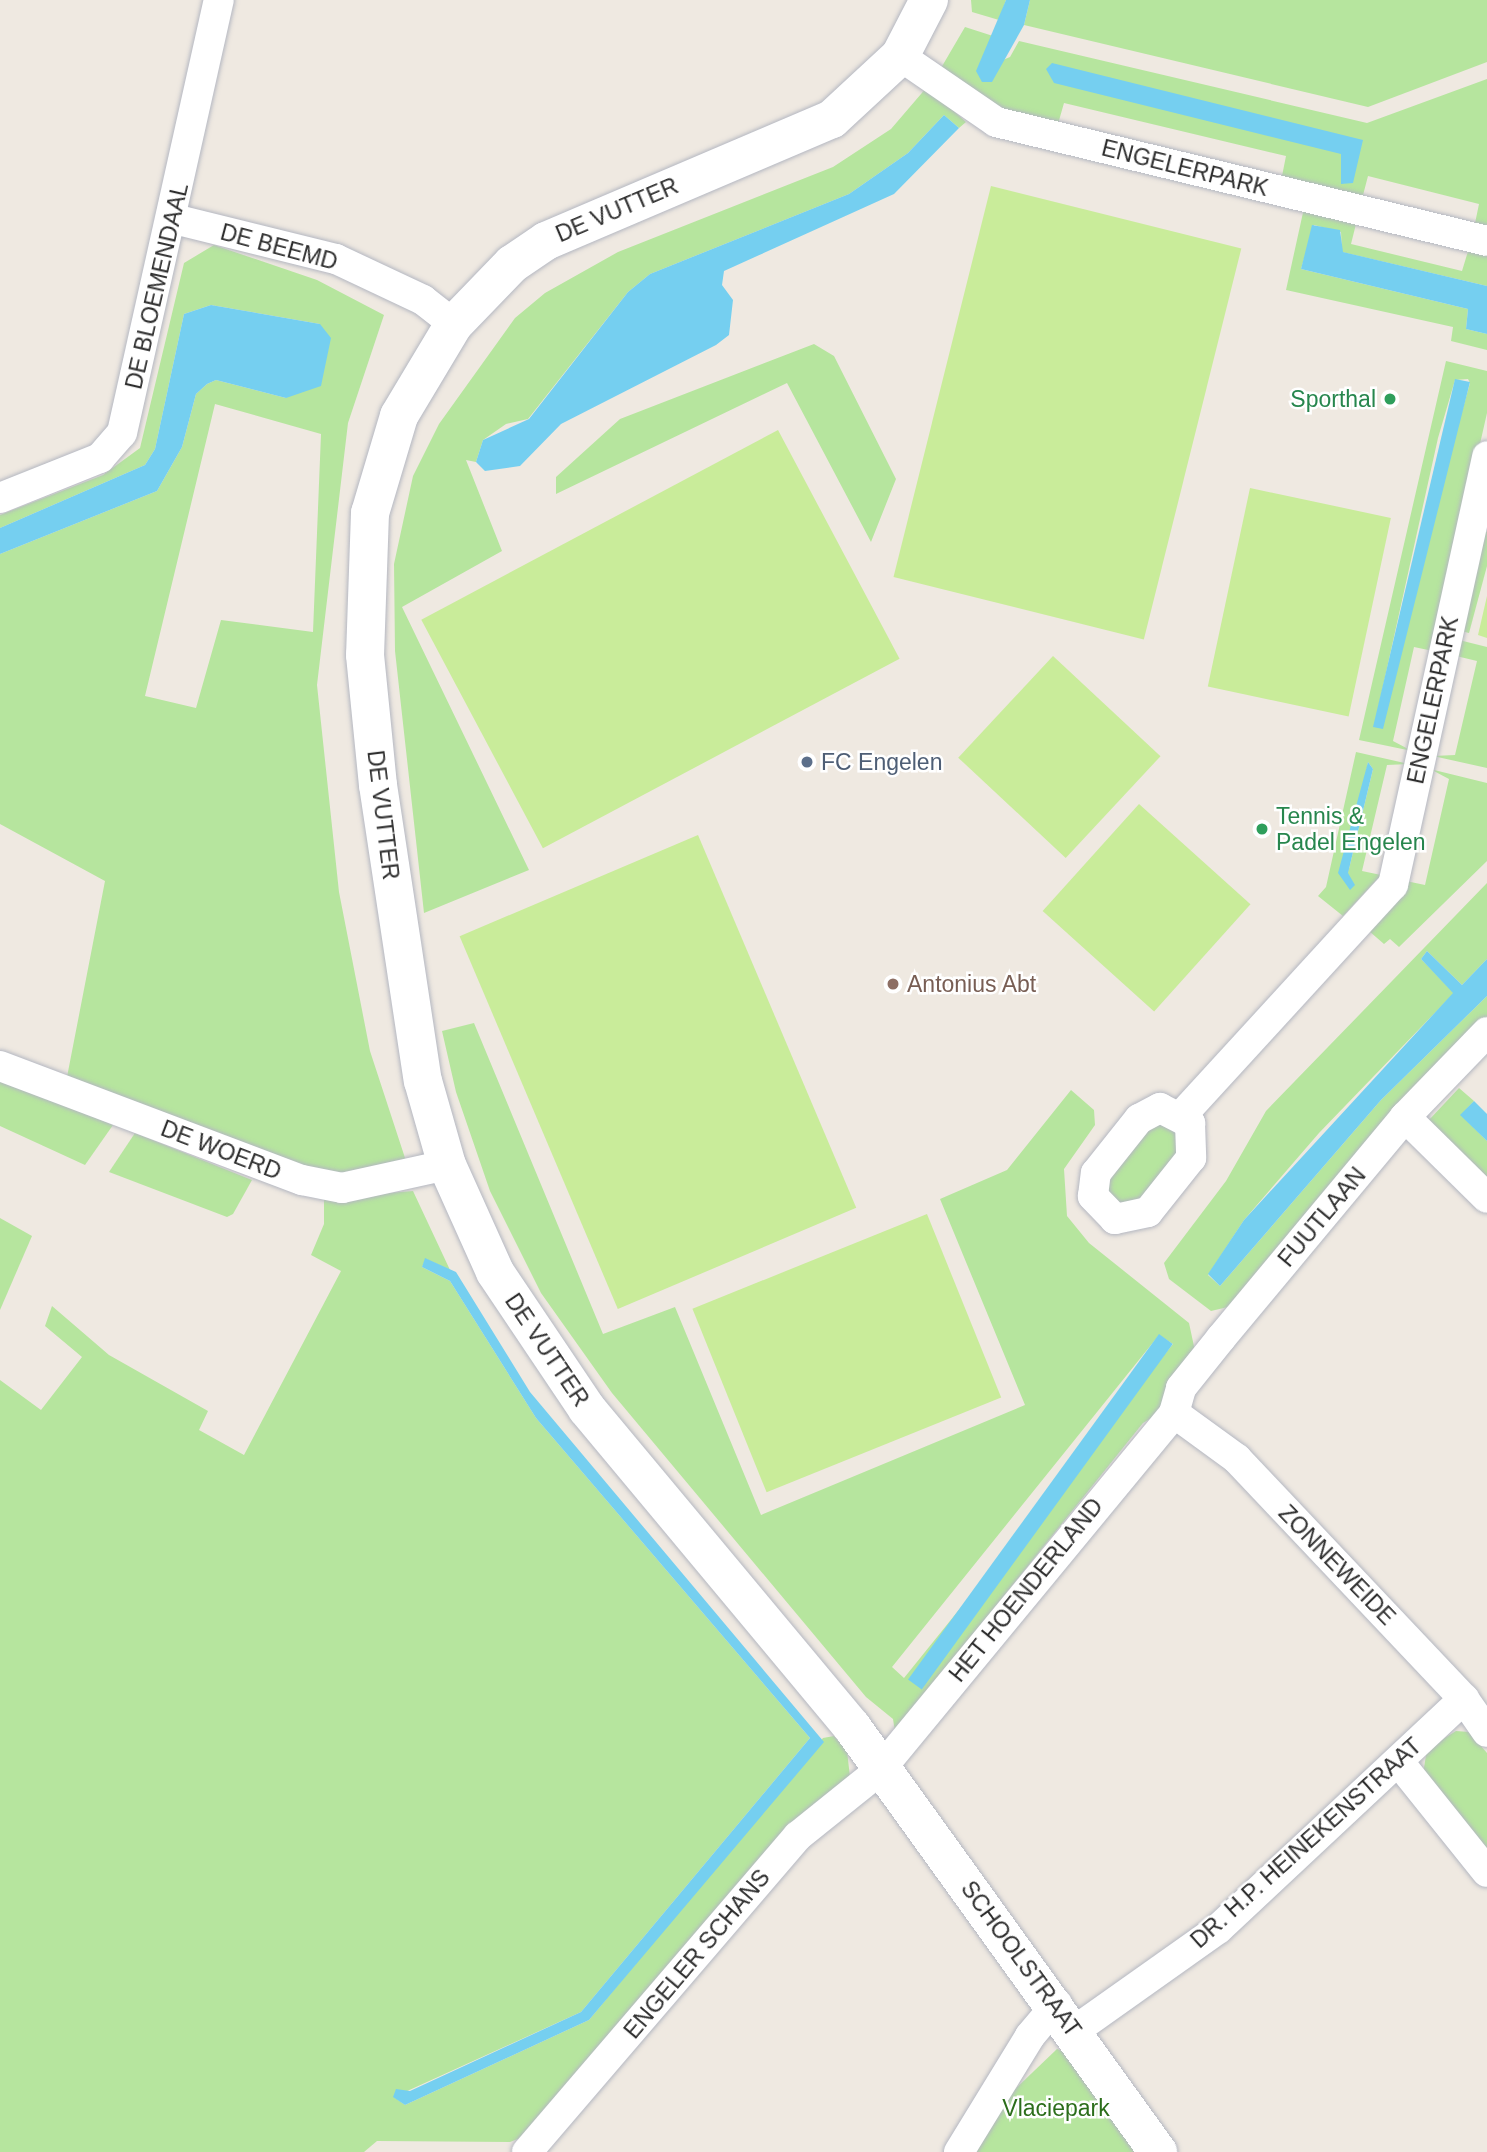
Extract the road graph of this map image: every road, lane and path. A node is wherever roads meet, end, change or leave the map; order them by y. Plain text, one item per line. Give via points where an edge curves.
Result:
1 (219, 0) edge
2 (929, 0) edge
3 (900, 56) junction
4 (174, 219) junction
5 (1487, 241) edge
6 (454, 324) junction
7 (1487, 456) edge
8 (0, 498) edge
9 (1487, 1032) edge
10 (0, 1066) edge
11 (1182, 1115) dead end
12 (1405, 1117) junction
13 (447, 1165) junction
14 (1487, 1198) edge
15 (1174, 1413) junction
16 (1464, 1699) junction
17 (1487, 1732) edge
18 (1398, 1761) junction
19 (880, 1770) junction
20 (1487, 1872) edge
21 (1066, 2017) junction
22 (527, 2152) edge
23 (959, 2152) edge
24 (1158, 2152) edge

1 - 4 street, DE BLOEMENDAAL
2 - 3 street, DE VUTTER
3 - 5 street, ENGELERPARK via 996,122
3 - 6 street, DE VUTTER via 859,99 804,134 546,241 503,272
4 - 6 street, DE BEEMD via 336,259 423,300
4 - 8 street, DE BLOEMENDAAL via 122,433 100,458
6 - 13 street, DE VUTTER via 399,416 383,459 364,572 365,655 398,933 423,1081
7 - 11 street, ENGELERPARK via 1393,885
9 - 12 street, FUUTLAAN
10 - 13 street, DE WOERD via 302,1180 355,1186
12 - 14 street
12 - 15 street, FUUTLAAN via 1181,1388
13 - 19 street, DE VUTTER via 495,1272 550,1360 852,1727
15 - 16 street, ZONNEWEIDE via 1237,1459
15 - 19 street, HET HOENDERLAND
16 - 17 street, ZONNEWEIDE
16 - 18 street, DR. H.P. HEINEKENSTRAAT
18 - 20 street
18 - 21 street, DR. H.P. HEINEKENSTRAAT via 1218,1929
19 - 21 street, SCHOOLSTRAAT
19 - 22 street, ENGELER SCHANS via 798,1836
21 - 23 street, DR. H.P. HEINEKENSTRAAT via 1030,2036
21 - 24 street, SCHOOLSTRAAT

